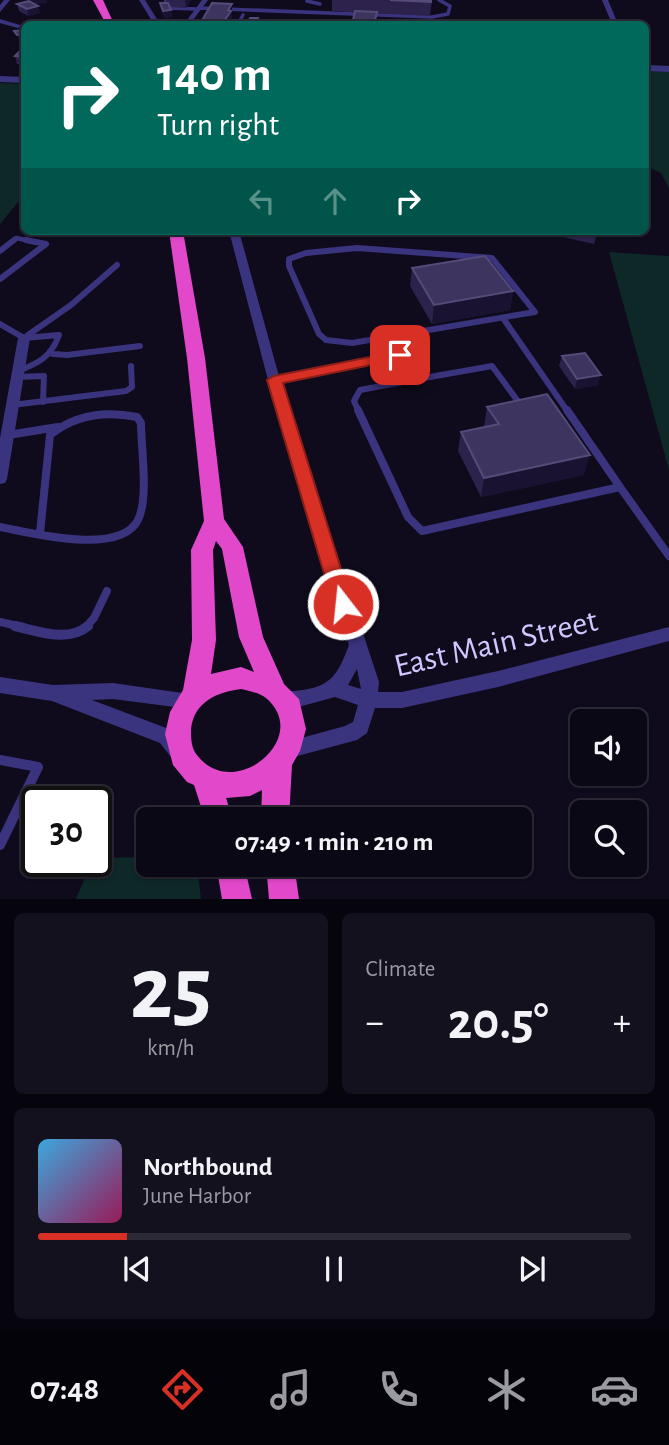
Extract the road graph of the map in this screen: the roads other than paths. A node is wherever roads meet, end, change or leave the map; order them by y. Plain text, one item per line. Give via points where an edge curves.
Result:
1 (7, 0) edge
2 (98, 0) edge
3 (142, 0) edge
4 (166, 0) edge
5 (205, 0) edge
6 (439, 0) edge
7 (604, 0) edge
8 (307, 1) edge
9 (320, 4) dead end
10 (199, 9) junction
11 (0, 10) edge
12 (243, 15) dead end
13 (0, 21) edge
14 (108, 21) edge
15 (155, 21) edge
16 (189, 21) edge
17 (240, 21) edge
18 (350, 21) edge
19 (379, 21) edge
20 (614, 21) edge
21 (18, 26) dead end
22 (649, 68) edge
23 (669, 69) edge
24 (0, 79) edge
25 (21, 80) edge
26 (177, 235) edge
27 (235, 235) edge
28 (0, 251) edge
29 (117, 265) dead end
30 (2, 276) edge
31 (503, 318) junction
32 (0, 324) edge
33 (388, 337) junction
34 (24, 338) junction
35 (140, 346) dead end
36 (53, 354) junction
37 (400, 355) junction
38 (131, 366) dead end
39 (17, 374) junction
40 (274, 380) junction
41 (413, 380) junction
42 (43, 402) junction
43 (562, 403) junction
44 (11, 405) junction
45 (549, 405) edge
46 (537, 407) edge
47 (58, 427) junction
48 (8, 435) junction
49 (0, 479) edge
50 (620, 487) junction
51 (214, 521) junction
52 (0, 527) edge
53 (40, 533) junction
54 (669, 556) edge
55 (107, 591) dead end
56 (0, 622) edge
57 (669, 634) edge
58 (358, 645) junction
59 (0, 685) edge
60 (335, 689) junction
61 (53, 693) junction
62 (280, 694) junction
63 (192, 698) junction
64 (369, 700) junction
65 (180, 753) junction
66 (284, 757) junction
67 (0, 760) edge
68 (206, 780) junction
69 (215, 807) edge
70 (275, 807) edge
71 (0, 845) edge
72 (233, 877) edge
73 (281, 877) edge
74 (237, 899) edge
75 (284, 899) edge

1 - 11 street
2 - 14 highway
3 - 15 street
4 - 10 lane via 164,8
5 - 10 street
6 - 10 lane via 450,6 448,14 432,17
7 - 20 street
8 - 9 lane
10 - 16 street
12 - 17 lane
13 - 21 street
18 - 19 lane
22 - 23 street
24 - 25 street
26 - 51 highway
27 - 40 street
28 - 30 lane via 16,238 46,244
29 - 34 lane
31 - 33 lane
31 - 33 lane via 535,312 492,258 329,248 289,259 319,334 326,340 352,344
31 - 43 lane
32 - 34 lane
33 - 37 lane
34 - 36 lane via 59,335
34 - 39 street
35 - 36 lane
36 - 39 lane
37 - 40 lane
37 - 41 lane
38 - 42 lane via 132,387 126,391
39 - 42 lane via 44,376
39 - 44 street
40 - 58 street
41 - 46 lane via 492,366 524,409
41 - 50 lane via 360,390 354,401 408,517 422,531
42 - 44 lane
43 - 45 lane
43 - 50 lane
44 - 48 street
47 - 48 lane
47 - 53 lane via 47,443
47 - 53 lane via 98,417 137,417 141,423 139,514 137,523 121,537 82,539
48 - 49 street
50 - 54 lane
51 - 62 highway via 232,547 251,637
51 - 63 highway via 202,550 204,640
52 - 53 lane
55 - 56 lane via 92,623 68,637
57 - 64 street, East Main Street via 447,691 402,700
58 - 60 street via 345,679
58 - 64 street via 370,682
59 - 61 street
60 - 62 street via 313,698
60 - 64 street, East Main Street
61 - 63 street via 113,691
61 - 65 street via 167,737
62 - 63 highway via 258,680 241,678 222,680
62 - 66 highway via 293,715 294,732
63 - 65 highway via 180,718
64 - 66 street via 360,727 350,734
65 - 68 highway via 190,769
66 - 68 highway via 264,777 245,784
66 - 70 highway
67 - 71 lane via 38,767
68 - 69 highway
72 - 74 highway
73 - 75 highway

